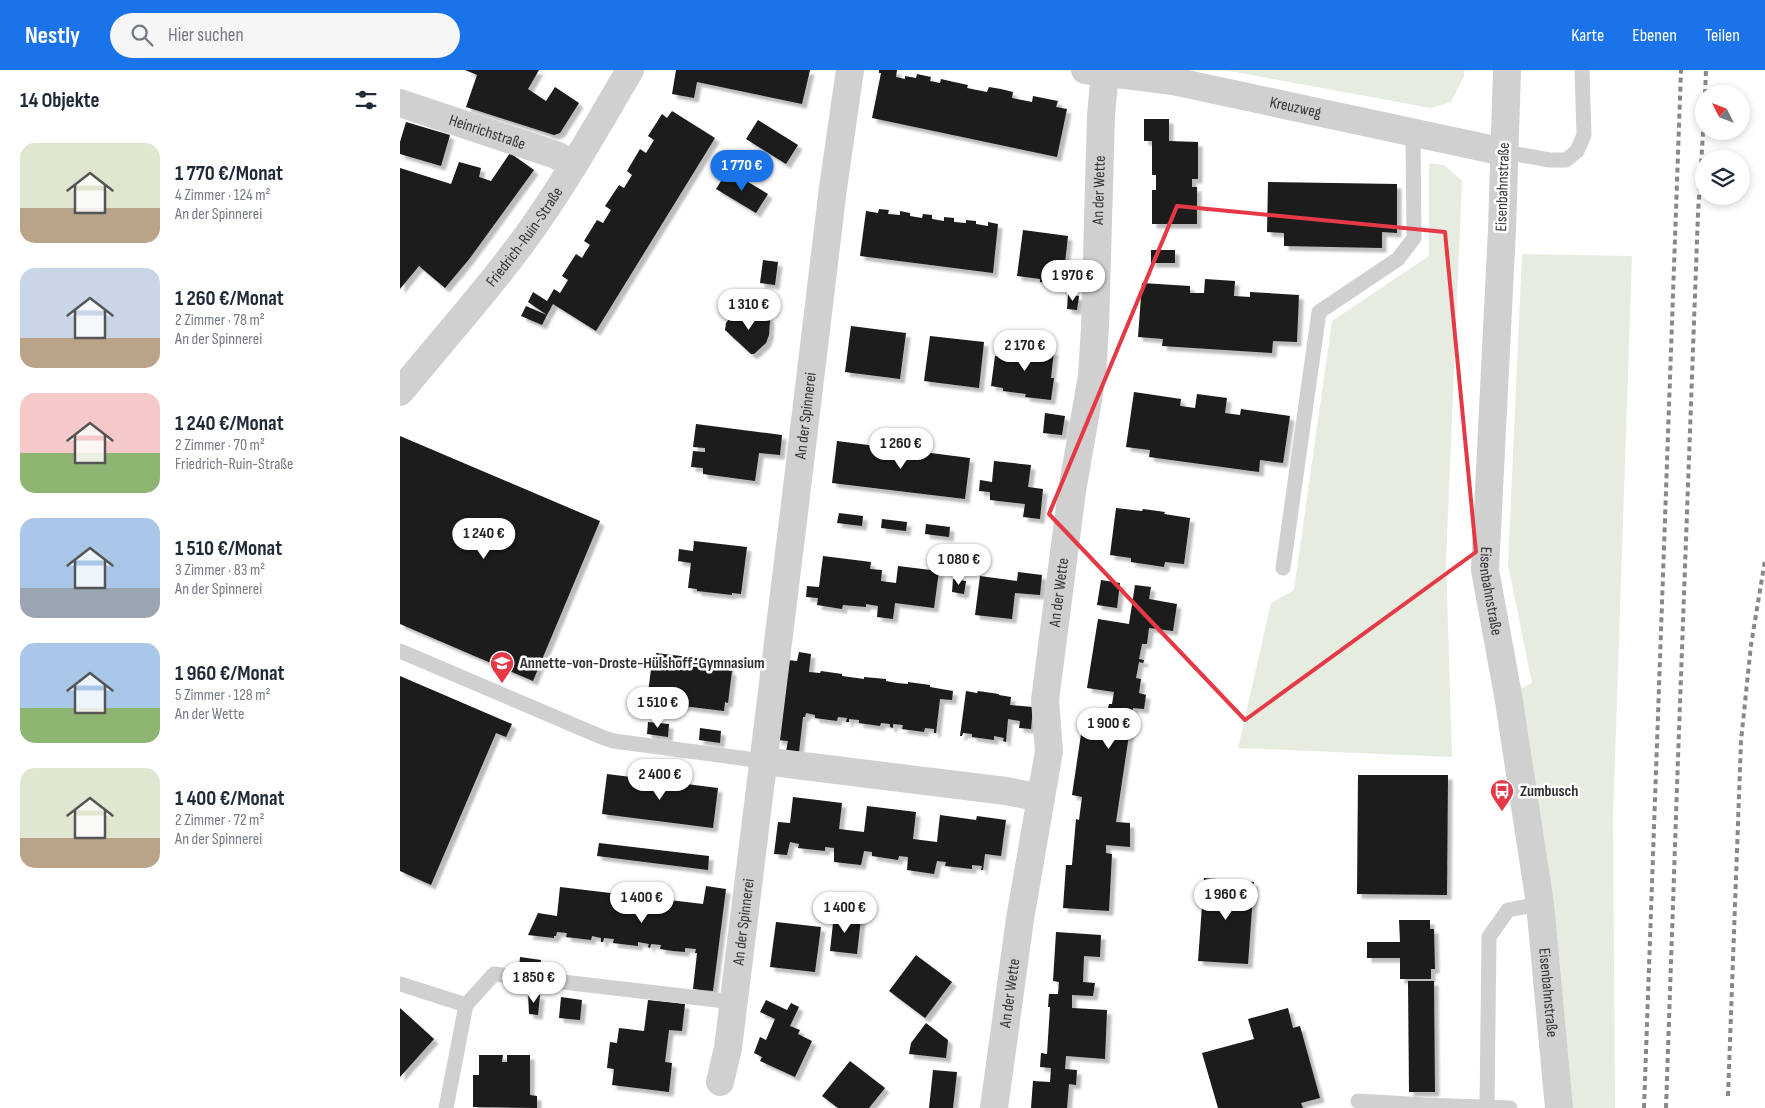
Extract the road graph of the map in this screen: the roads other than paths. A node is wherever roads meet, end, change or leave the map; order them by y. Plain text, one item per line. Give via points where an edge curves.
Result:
1 (630, 70) edge
2 (850, 70) edge
3 (1507, 70) edge
4 (1582, 70) edge
5 (1095, 72) edge
6 (400, 103) edge
7 (1413, 133) junction
8 (1504, 152) junction
9 (574, 165) junction
10 (400, 392) edge
11 (1283, 568) dead end
12 (400, 650) edge
13 (763, 761) junction
14 (1041, 798) junction
15 (1540, 904) junction
16 (400, 984) edge
17 (734, 1002) junction
18 (466, 1005) junction
19 (720, 1082) dead end
20 (1358, 1101) dead end
21 (1487, 1107) junction
22 (446, 1108) edge
23 (994, 1108) edge
24 (1510, 1108) edge
25 (1559, 1108) edge

1 - 9 street, Friedrich-Ruin-Straße
2 - 13 street, An der Spinnerei via 832,188
3 - 8 street, Eisenbahnstraße
4 - 8 lane via 1584,135 1577,151 1566,160
5 - 7 street, Kreuzweg via 1172,81
5 - 14 street, An der Wette via 1101,115 1092,376 1072,491 1044,700 1049,751
6 - 9 street, Heinrichstraße via 556,155
7 - 8 street, Kreuzweg
7 - 11 lane via 1414,238 1398,260 1318,312
8 - 15 street, Eisenbahnstraße via 1485,570
9 - 10 street, Friedrich-Ruin-Straße via 499,272
12 - 13 lane via 604,738
13 - 14 street
13 - 17 street, An der Spinnerei
14 - 23 street, An der Wette via 1020,919
15 - 21 lane via 1508,910 1489,937
15 - 25 street, Eisenbahnstraße
16 - 18 lane
17 - 18 lane via 494,974
17 - 19 street, An der Spinnerei
18 - 22 lane
20 - 21 lane
21 - 24 lane

